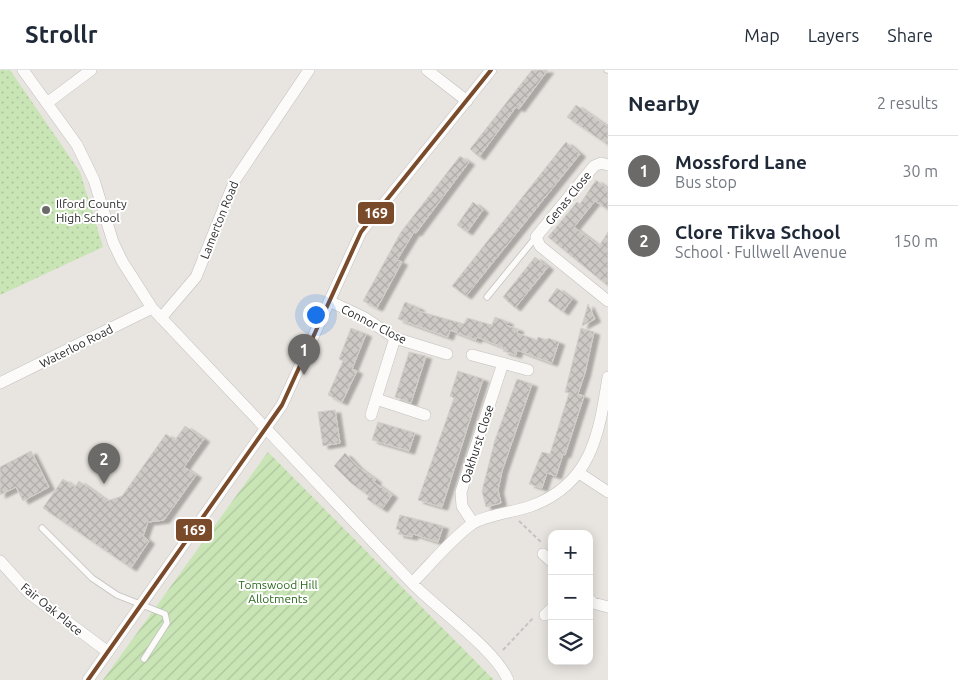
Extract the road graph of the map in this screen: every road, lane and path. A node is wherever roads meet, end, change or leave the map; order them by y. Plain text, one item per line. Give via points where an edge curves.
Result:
1 (23, 70) edge
2 (92, 70) edge
3 (309, 70) edge
4 (427, 70) edge
5 (491, 70) edge
6 (467, 101) junction
7 (47, 103) junction
8 (608, 165) edge
9 (536, 236) junction
10 (487, 296) dead end
11 (329, 301) junction
12 (608, 301) edge
13 (152, 308) junction
14 (160, 318) junction
15 (395, 338) junction
16 (447, 354) dead end
17 (472, 355) dead end
18 (503, 363) junction
19 (528, 370) dead end
20 (608, 382) edge
21 (0, 383) edge
22 (376, 399) junction
23 (371, 414) dead end
24 (425, 415) dead end
25 (266, 430) junction
26 (579, 473) junction
27 (608, 492) edge
28 (511, 512) junction
29 (473, 523) junction
30 (42, 528) dead end
31 (543, 554) joint
32 (548, 558) edge
33 (0, 561) edge
34 (412, 583) junction
35 (593, 603) edge
36 (142, 605) junction
37 (608, 607) edge
38 (548, 612) edge
39 (108, 652) junction
40 (495, 658) junction
41 (144, 659) dead end
42 (88, 680) edge
43 (508, 680) edge

1 - 7 street
2 - 7 street
3 - 14 street, Lamerton Road via 235,180 196,277
4 - 6 street
5 - 6 street
6 - 11 street via 361,232
7 - 13 street via 77,145 94,180 116,248
8 - 9 street, Genas Close via 594,166
9 - 10 lane
9 - 12 street, Genas Close via 540,246
11 - 15 street, Connor Close via 365,318
11 - 25 street via 282,405
13 - 14 street
13 - 21 street, Waterloo Road
14 - 25 street
15 - 16 street, Connor Close
15 - 22 street
17 - 18 street
18 - 19 street
18 - 29 street, Oakhurst Close via 461,492 462,506
20 - 26 street via 598,434
22 - 23 street
22 - 24 street
25 - 34 street
25 - 36 street
26 - 27 street
26 - 28 street via 550,498
28 - 29 street
28 - 31 path via 542,544
29 - 34 street
30 - 36 lane via 92,578 117,595
31 - 32 street
33 - 39 street, Fair Oak Place via 29,593
34 - 40 street
35 - 37 street
36 - 39 street
36 - 41 lane via 165,614 167,623
38 - 40 path via 535,616
39 - 42 street
40 - 43 street

